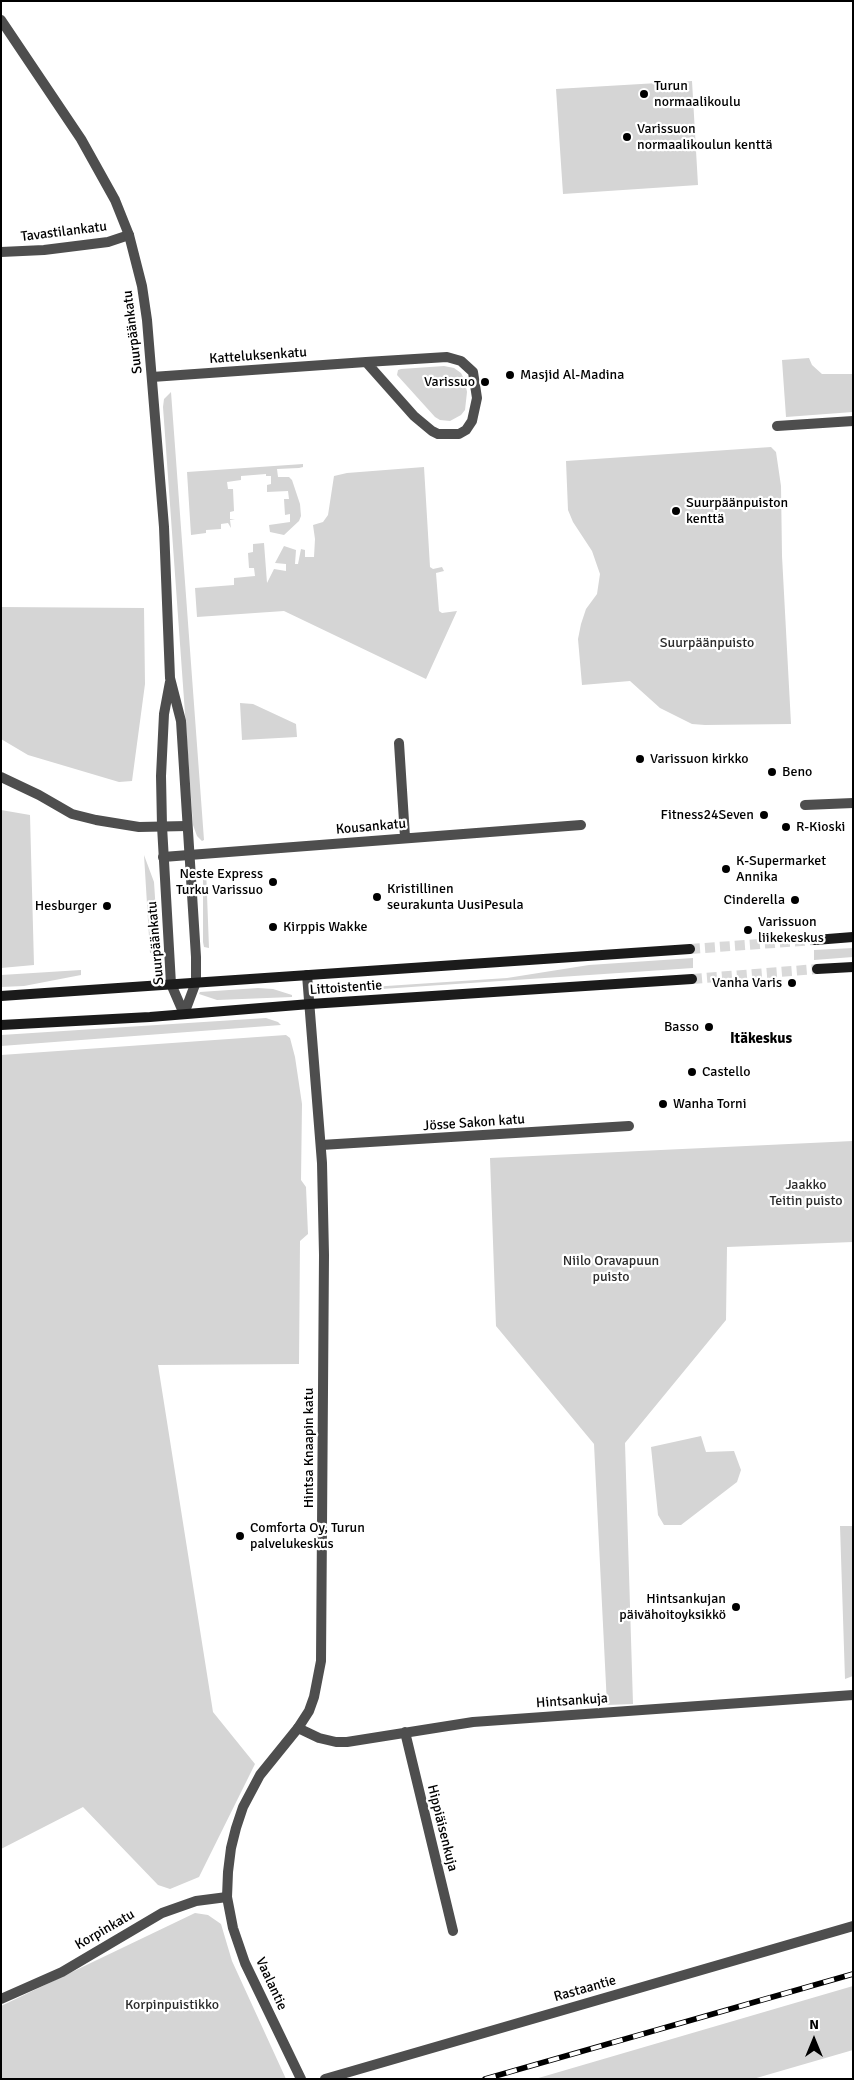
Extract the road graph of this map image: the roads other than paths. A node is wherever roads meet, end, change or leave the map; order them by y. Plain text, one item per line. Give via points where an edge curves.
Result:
1 (1, 20) edge
2 (129, 235) junction
3 (1, 252) edge
4 (366, 362) junction
5 (152, 377) junction
6 (853, 421) edge
7 (777, 426) dead end
8 (170, 678) junction
9 (399, 743) dead end
10 (1, 776) edge
11 (853, 802) edge
12 (804, 805) dead end
13 (581, 825) dead end
14 (162, 826) junction
15 (187, 826) junction
16 (405, 837) junction
17 (189, 856) junction
18 (163, 857) junction
19 (853, 937) edge
20 (815, 940) tunnel mouth
21 (690, 948) tunnel mouth
22 (853, 967) edge
23 (817, 970) tunnel mouth
24 (307, 975) junction
25 (692, 978) tunnel mouth
26 (196, 982) junction
27 (171, 984) junction
28 (1, 996) edge
29 (310, 1004) junction
30 (184, 1014) junction
31 (1, 1024) edge
32 (629, 1126) dead end
33 (321, 1145) junction
34 (853, 1695) edge
35 (298, 1728) junction
36 (405, 1732) junction
37 (227, 1897) junction
38 (853, 1926) edge
39 (453, 1931) dead end
40 (1, 1999) edge
41 (301, 2079) edge
42 (325, 2079) edge

1 - 2 street, Suurpäänkatu via 81,139 115,200
2 - 3 street, Tavastilankatu via 108,242
2 - 5 street, Suurpäänkatu via 145,303
4 - 4 street, Katteluksenkatu via 432,431 459,434 472,421 477,398 476,382 473,372 461,361 447,357
4 - 5 street, Katteluksenkatu
5 - 8 street, Suurpäänkatu via 164,527
6 - 7 street
8 - 14 street, Suurpäänkatu via 162,741
8 - 15 street, Suurpäänkatu via 181,721
9 - 16 street
10 - 14 street via 72,814 139,827
11 - 12 street
13 - 16 street, Kousankatu
14 - 15 street
14 - 18 street, Suurpäänkatu
15 - 17 street, Suurpäänkatu
16 - 17 street, Kousankatu
17 - 18 street, Kousankatu
17 - 26 street, Suurpäänkatu
18 - 27 street, Suurpäänkatu
19 - 20 main road
21 - 24 main road, Littoistentie
22 - 23 main road
24 - 26 main road, Littoistentie
24 - 29 street, Hintsa Knaapin katu
25 - 29 main road, Littoistentie
26 - 27 main road, Littoistentie
26 - 30 street, Suurpäänkatu
27 - 28 main road, Littoistentie
27 - 30 street, Suurpäänkatu
29 - 30 main road, Littoistentie
29 - 33 street, Hintsa Knaapin katu
30 - 31 main road, Littoistentie
32 - 33 street, Jösse Sakon katu
33 - 35 street, Hintsa Knaapin katu via 324,1255 321,1661 314,1697
34 - 36 street, Hintsankuja via 473,1722
35 - 36 street, Hintsankuja via 336,1742
35 - 37 street, Hintsa Knaapin katu via 260,1775 243,1807 232,1848
36 - 39 street, Hippiäisenkuja
37 - 40 street, Korpinkatu via 196,1901 162,1913 62,1972
37 - 41 street, Vaalantie via 242,1955
38 - 42 street, Rastaantie

